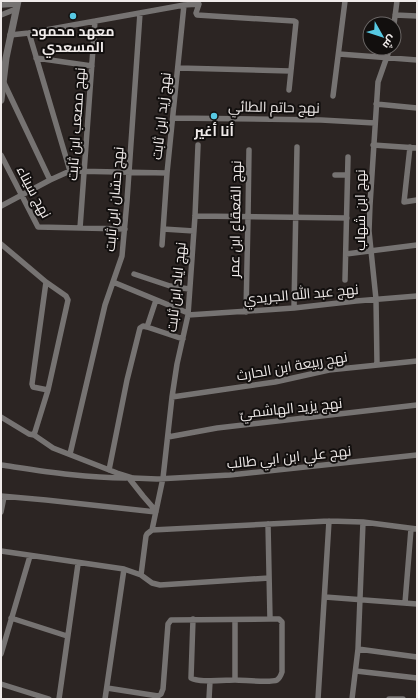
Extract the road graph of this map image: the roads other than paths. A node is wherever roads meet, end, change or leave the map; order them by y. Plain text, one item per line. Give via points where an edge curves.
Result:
1 (345, 1) edge
2 (397, 1) edge
3 (199, 2) edge
4 (1, 5) edge
5 (17, 5) edge
6 (184, 5) junction
7 (417, 12) edge
8 (140, 13) junction
9 (1, 15) edge
10 (395, 15) joint
11 (417, 16) edge
12 (95, 21) junction
13 (29, 33) junction
14 (10, 35) junction
15 (338, 54) junction
16 (36, 58) junction
17 (388, 58) junction
18 (417, 60) edge
19 (92, 66) junction
20 (178, 68) junction
21 (290, 71) junction
22 (2, 76) edge
23 (288, 90) dead end
24 (333, 96) dead end
25 (1, 99) edge
26 (376, 104) junction
27 (417, 108) edge
28 (173, 118) junction
29 (375, 123) junction
30 (198, 145) dead end
31 (373, 145) junction
32 (297, 147) dead end
33 (410, 147) junction
34 (417, 148) edge
35 (248, 150) dead end
36 (1, 155) edge
37 (348, 157) dead end
38 (70, 171) junction
39 (84, 172) junction
40 (129, 173) junction
41 (167, 173) junction
42 (336, 175) dead end
43 (347, 175) junction
44 (50, 180) junction
45 (22, 196) junction
46 (417, 200) edge
47 (1, 206) edge
48 (195, 216) junction
49 (248, 217) junction
50 (297, 218) junction
51 (347, 218) junction
52 (80, 228) junction
53 (125, 229) junction
54 (163, 229) junction
55 (194, 231) junction
56 (1, 244) edge
57 (162, 244) dead end
58 (417, 245) edge
59 (370, 251) junction
60 (346, 254) junction
61 (179, 258) dead end
62 (192, 260) junction
63 (134, 274) dead end
64 (345, 280) dead end
65 (46, 282) junction
66 (113, 282) junction
67 (189, 289) junction
68 (417, 296) edge
69 (376, 299) junction
70 (156, 300) junction
71 (294, 308) junction
72 (246, 312) junction
73 (188, 314) junction
74 (146, 327) junction
75 (183, 339) junction
76 (417, 361) edge
77 (377, 364) junction
78 (48, 390) junction
79 (172, 397) junction
80 (417, 405) edge
81 (1, 417) edge
82 (34, 435) junction
83 (168, 437) junction
84 (70, 454) junction
85 (417, 455) edge
86 (1, 465) edge
87 (109, 470) junction
88 (130, 477) junction
89 (163, 478) junction
90 (3, 496) edge
91 (156, 511) junction
92 (1, 512) edge
93 (329, 521) junction
94 (363, 522) junction
95 (268, 524) junction
96 (414, 529) edge
97 (152, 530) junction
98 (1, 551) edge
99 (30, 556) junction
100 (78, 564) junction
101 (124, 569) junction
102 (141, 575) junction
103 (269, 578) junction
104 (325, 597) junction
105 (359, 600) junction
106 (405, 603) junction
107 (417, 604) edge
108 (11, 618) junction
109 (193, 619) junction
110 (270, 619) junction
111 (235, 620) junction
112 (68, 636) junction
113 (358, 649) junction
114 (1, 654) edge
115 (417, 657) edge
116 (356, 671) junction
117 (417, 678) edge
118 (235, 680) junction
119 (210, 681) junction
120 (1, 684) edge
121 (107, 688) junction
122 (144, 697) edge
123 (49, 699) edge
124 (59, 699) edge
125 (105, 699) edge
126 (209, 699) edge
127 (318, 699) edge
128 (352, 699) edge
129 (389, 699) edge
130 (403, 699) edge

1 - 15 street
2 - 10 street
3 - 6 street
3 - 21 street via 197,15 295,21
4 - 5 street
5 - 9 street
5 - 14 street
6 - 8 street
6 - 20 street, نهج زيد ابن ثابت
7 - 11 street
8 - 12 street
8 - 40 street, نهج حسّان ابن ثابت
10 - 11 street
12 - 13 street
12 - 19 street, نهج مصعب ابن ثابت
13 - 14 street
13 - 16 street
14 - 22 street
15 - 17 street
15 - 24 street
16 - 19 street
16 - 38 street
17 - 18 street
17 - 26 street, نهج ابن شهاب via 379,78
19 - 39 street, نهج مصعب ابن ثابت
20 - 21 street
20 - 28 street, نهج زيد ابن ثابت
21 - 23 street
22 - 25 street
22 - 44 street
26 - 27 street
26 - 29 street, نهج ابن شهاب
28 - 29 street, نهج حاتم الطائي
28 - 41 street, نهج زيد ابن ثابت
29 - 31 street, نهج ابن شهاب
30 - 48 street, نهج اياد ابن ثابت
31 - 33 street
31 - 59 street, نهج ابن شهاب
32 - 50 street
33 - 34 street
33 - 46 street via 404,202
35 - 49 street, نهج القعقاع ابن عمر
36 - 45 street, نهج سيناء
37 - 43 street
38 - 39 street
38 - 44 street
39 - 40 street
39 - 52 street, نهج مصعب ابن ثابت
40 - 41 street
40 - 53 street, نهج حسّان ابن ثابت
41 - 54 street, نهج زيد ابن ثابت
42 - 43 street
43 - 51 street
44 - 45 street
45 - 47 street
45 - 52 street, نهج سيناء via 39,228
48 - 49 street
48 - 55 street, نهج اياد ابن ثابت
49 - 50 street
49 - 72 street, نهج القعقاع ابن عمر
50 - 51 street
50 - 71 street
51 - 60 street
52 - 53 street, نهج سيناء
53 - 66 street, نهج حسّان ابن ثابت via 122,256
54 - 55 street
54 - 57 street, نهج زيد ابن ثابت
55 - 62 street, نهج اياد ابن ثابت
56 - 65 street
58 - 59 street
59 - 60 street
59 - 69 street, نهج ابن شهاب
60 - 64 street
61 - 62 street
62 - 67 street, نهج اياد ابن ثابت
63 - 67 street via 170,286
65 - 78 street via 68,300
65 - 78 street via 32,384 33,387
66 - 70 street
66 - 84 street, نهج حسّان ابن ثابت via 105,305
67 - 73 street, نهج اياد ابن ثابت
68 - 69 street, نهج عبد الله الجريدي
69 - 71 street, نهج عبد الله الجريدي
69 - 77 street, نهج ابن شهاب
70 - 73 street
70 - 74 street
71 - 72 street, نهج عبد الله الجريدي
72 - 73 street, نهج عبد الله الجريدي
73 - 75 street, نهج اياد ابن ثابت
74 - 75 street
74 - 87 street via 140,328
75 - 79 street, نهج اياد ابن ثابت
76 - 77 street, نهج ربيعة ابن الحارث
77 - 79 street, نهج ربيعة ابن الحارث
78 - 82 street
79 - 83 street, نهج اياد ابن ثابت
80 - 83 street, نهج يزيد الهاشميّ via 217,428
81 - 82 street
82 - 84 street via 53,448
83 - 89 street, نهج اياد ابن ثابت
84 - 87 street
85 - 89 street, نهج علي ابن ابي طالب via 230,476
86 - 88 street, نهج علي ابن ابي طالب via 106,478
87 - 88 street
88 - 89 street, نهج علي ابن ابي طالب
88 - 91 street
89 - 91 street, نهج اياد ابن ثابت
90 - 91 street
90 - 92 street
91 - 97 street, نهج اياد ابن ثابت
93 - 94 street
93 - 95 street
93 - 104 street
94 - 96 street
94 - 105 street
95 - 97 street
95 - 103 street
96 - 106 street
97 - 102 street, نهج اياد ابن ثابت via 146,536
98 - 99 street
99 - 100 street
99 - 108 street
100 - 101 street
100 - 112 street
101 - 102 street
101 - 121 street
102 - 103 street via 160,585
103 - 110 street
104 - 105 street
104 - 127 street
105 - 106 street
105 - 113 street
106 - 107 street
108 - 112 street
108 - 114 street
109 - 111 street
109 - 119 street via 191,678
109 - 122 street via 169,621 163,692 158,696
110 - 111 street
110 - 118 street via 282,622 282,672 278,680
111 - 118 street
112 - 124 street
113 - 115 street
113 - 116 street
116 - 117 street
116 - 128 street
118 - 119 street
119 - 126 street
120 - 123 street
121 - 122 street
121 - 125 street
129 - 130 street

